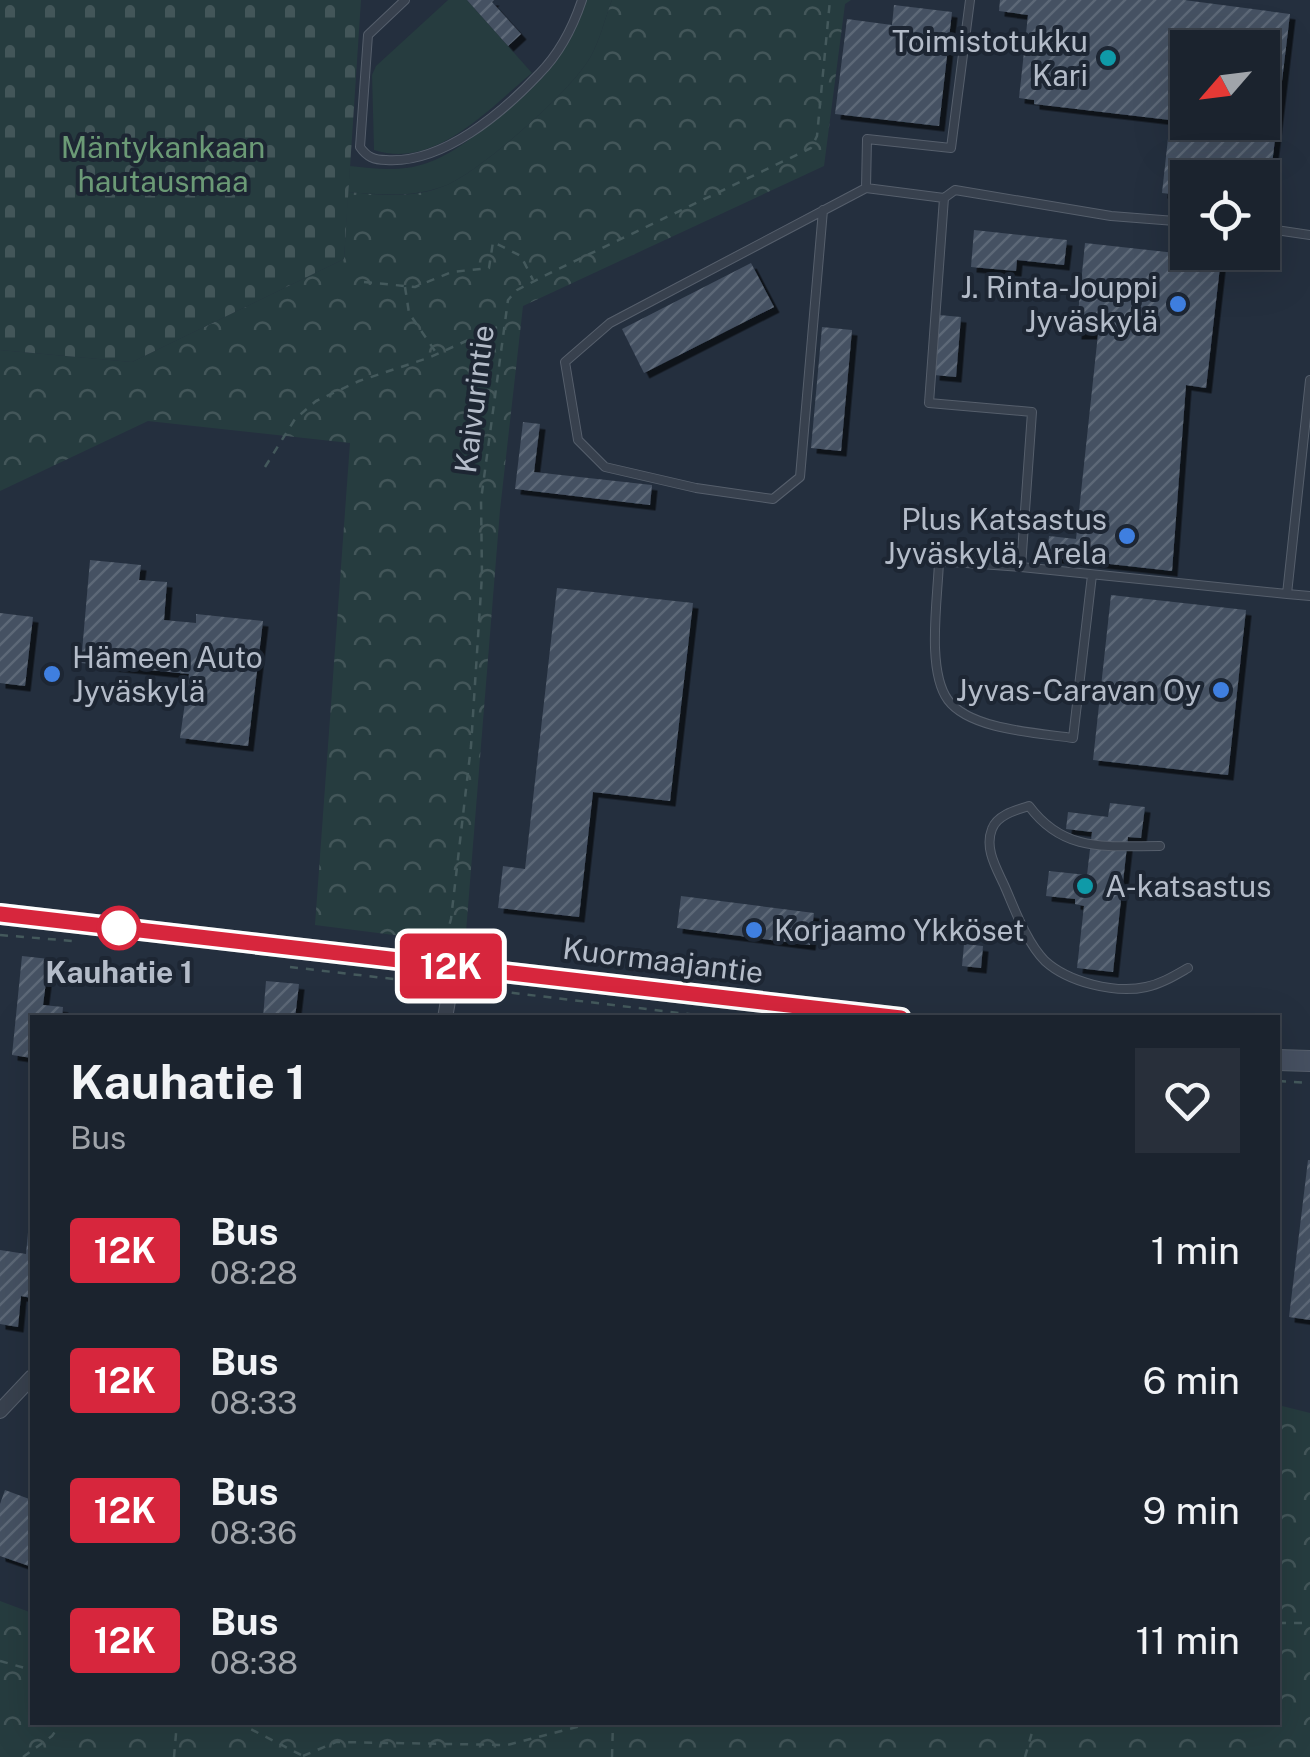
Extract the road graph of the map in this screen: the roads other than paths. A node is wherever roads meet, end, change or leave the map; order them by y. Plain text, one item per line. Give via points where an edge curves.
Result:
1 (405, 0) edge
2 (582, 0) edge
3 (970, 0) edge
4 (866, 188) junction
5 (944, 198) junction
6 (823, 210) junction
7 (1170, 221) edge
8 (1280, 231) edge
9 (1310, 235) edge
10 (1310, 380) edge
11 (1020, 567) junction
12 (1092, 574) junction
13 (1287, 594) junction
14 (1310, 596) edge
15 (1160, 846) dead end
16 (0, 914) edge
17 (1188, 968) dead end
18 (452, 976) junction
19 (758, 1010) edge
20 (446, 1015) edge
21 (852, 1015) edge
22 (1280, 1060) edge
23 (1307, 1062) edge
24 (30, 1378) edge
25 (0, 1411) edge

1 - 2 lane via 368,34 360,147 378,160 419,158 462,138 540,74
3 - 4 lane via 951,148 866,139
4 - 5 lane
4 - 6 lane
5 - 7 lane via 955,190
5 - 11 lane via 929,403 1032,412
6 - 6 lane via 610,323 565,362 578,440 605,468 773,499 800,476
8 - 9 lane
10 - 13 lane
11 - 12 lane
11 - 12 lane via 939,561 940,680 949,701 967,715 1073,738
12 - 13 lane
13 - 14 lane
15 - 17 lane via 1068,840 1046,828 1029,806 992,827 988,849 1044,959 1071,978 1143,988
16 - 18 street, Kuormaajantie
18 - 19 street, Kuormaajantie
18 - 20 street
19 - 21 street, Kuormaajantie
22 - 23 street
24 - 25 street

